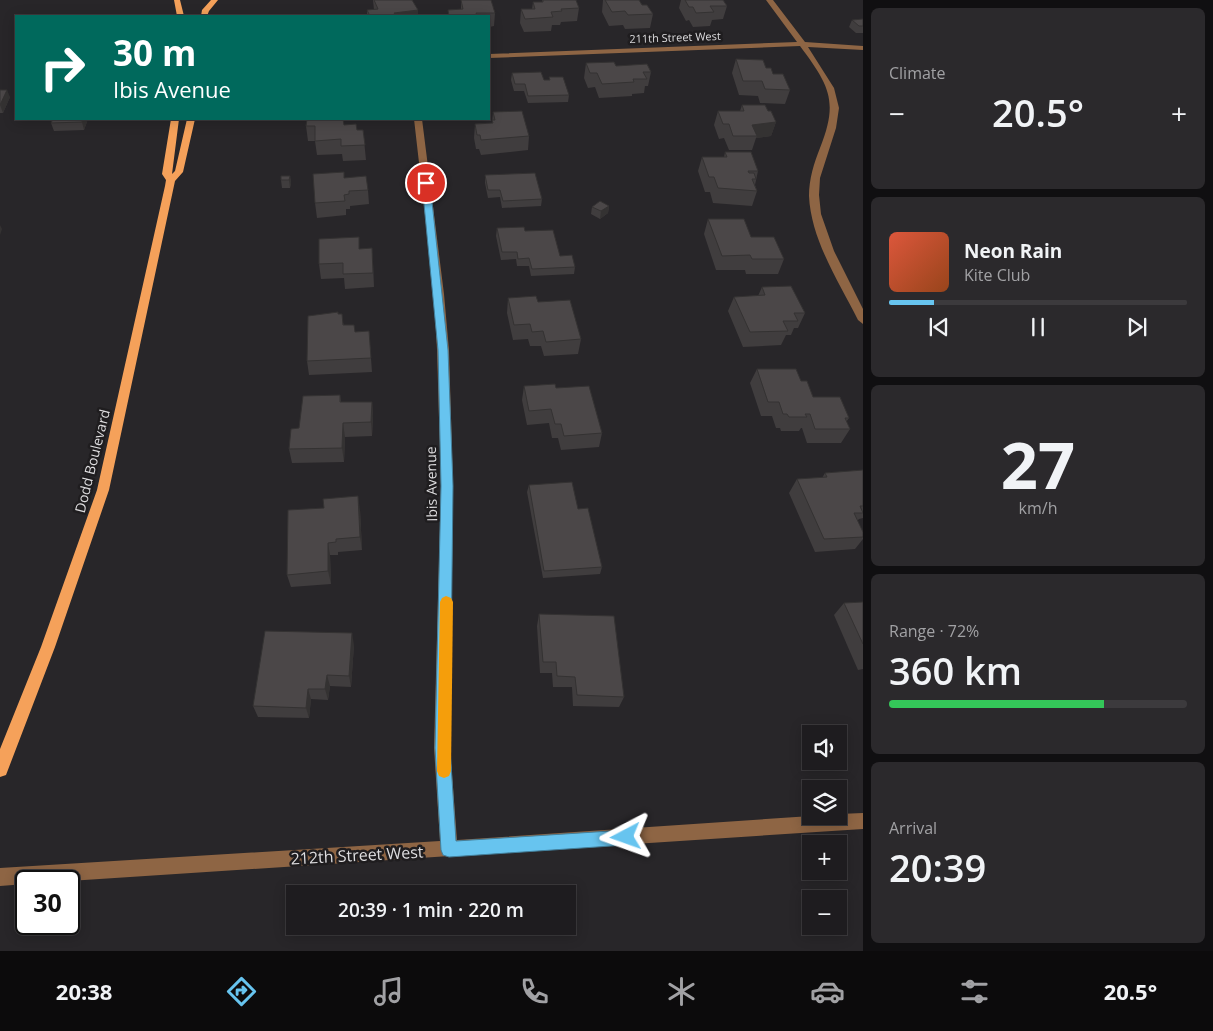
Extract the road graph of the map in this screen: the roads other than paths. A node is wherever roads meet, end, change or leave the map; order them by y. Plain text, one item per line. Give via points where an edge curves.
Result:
1 (177, 0) edge
2 (215, 0) edge
3 (769, 0) edge
4 (181, 15) edge
5 (204, 15) edge
6 (800, 44) junction
7 (863, 48) edge
8 (490, 56) edge
9 (175, 120) edge
10 (191, 120) edge
11 (418, 120) edge
12 (171, 180) junction
13 (863, 320) edge
14 (0, 769) edge
15 (863, 821) edge
16 (449, 850) junction
17 (0, 877) edge

1 - 4 main road
2 - 5 main road
3 - 6 street
6 - 7 street, 211th Street West
6 - 8 street, 211th Street West
6 - 13 street via 825,78 835,100 834,121 814,179 814,199 818,220
9 - 12 main road, Dodd Boulevard via 168,174
10 - 12 main road, Dodd Boulevard via 179,172
11 - 16 street, Ibis Avenue via 443,350 447,496 442,748
12 - 14 main road, Dodd Boulevard via 103,490 48,647
15 - 16 street, 212th Street West
16 - 17 street, 212th Street West

